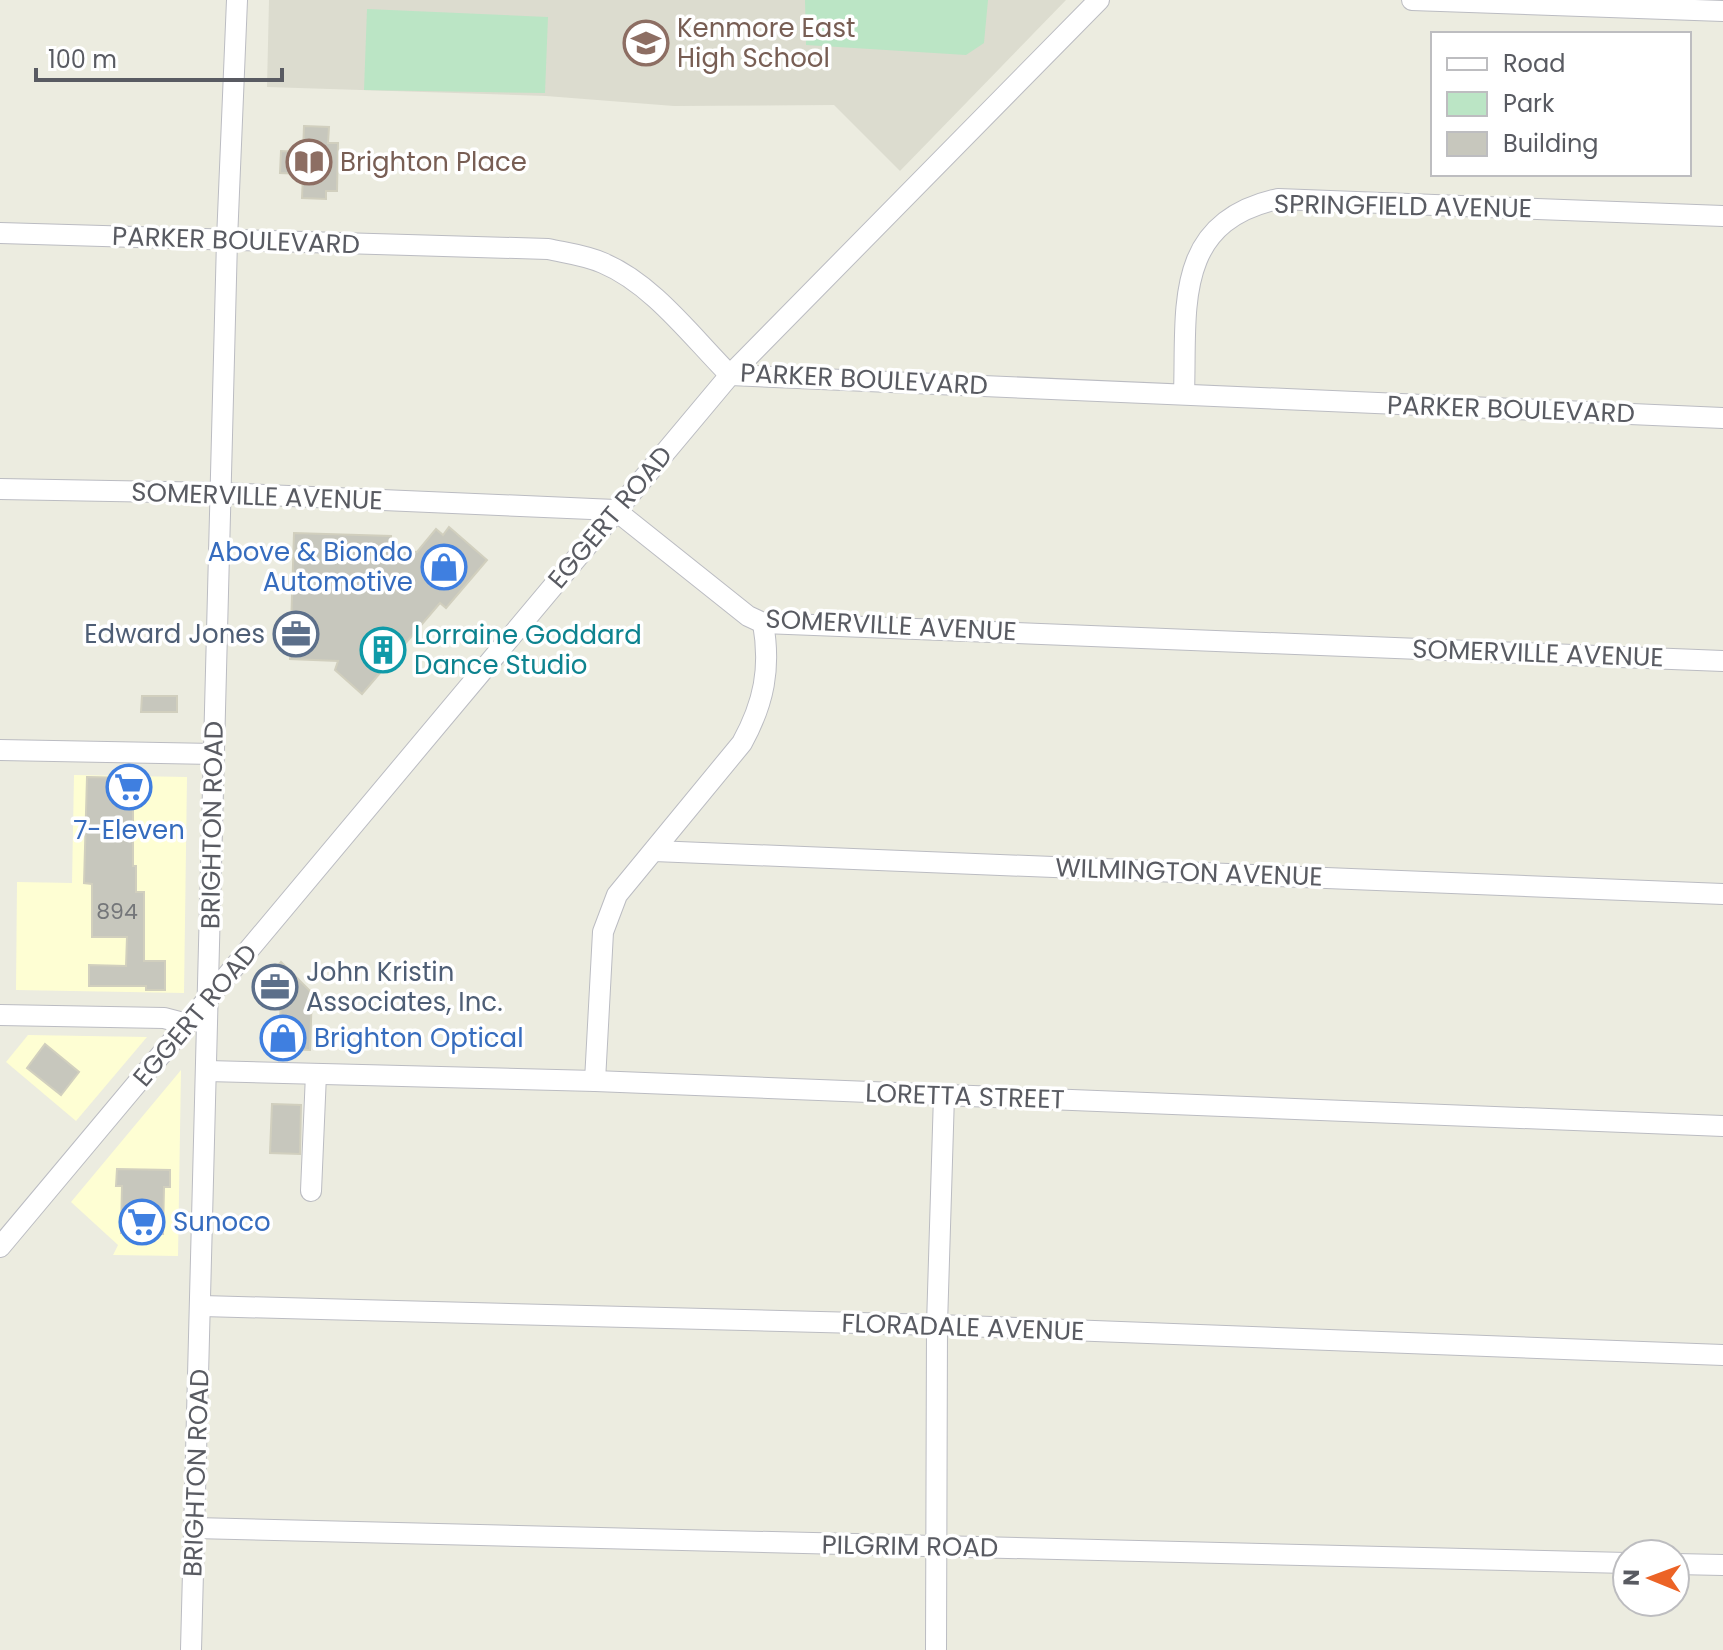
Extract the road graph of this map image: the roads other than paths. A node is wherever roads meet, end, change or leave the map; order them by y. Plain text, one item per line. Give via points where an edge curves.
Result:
1 (237, 0) edge
2 (1099, 0) edge
3 (1412, 0) edge
4 (1723, 11) edge
5 (1723, 216) edge
6 (0, 233) edge
7 (227, 240) junction
8 (730, 375) junction
9 (1184, 394) junction
10 (1723, 418) edge
11 (0, 489) edge
12 (221, 493) junction
13 (615, 510) junction
14 (763, 623) junction
15 (1723, 661) edge
16 (0, 750) edge
17 (214, 754) junction
18 (654, 851) junction
19 (1723, 894) edge
20 (208, 999) junction
21 (0, 1015) edge
22 (187, 1024) junction
23 (207, 1071) junction
24 (316, 1074) junction
25 (595, 1081) junction
26 (944, 1095) junction
27 (1723, 1126) edge
28 (311, 1191) dead end
29 (0, 1247) edge
30 (202, 1306) junction
31 (937, 1325) junction
32 (1723, 1355) edge
33 (194, 1528) junction
34 (935, 1546) junction
35 (1611, 1563) edge
36 (1691, 1564) edge
37 (1723, 1565) edge
38 (191, 1650) edge
39 (936, 1650) edge

1 - 7 street, BRIGHTON ROAD
2 - 8 street, EGGERT ROAD
3 - 4 street
5 - 9 street, SPRINGFIELD AVENUE via 1278,199 1257,203 1209,236 1191,270
6 - 7 street, PARKER BOULEVARD
7 - 8 street, PARKER BOULEVARD via 577,254 629,278
7 - 12 street, BRIGHTON ROAD
8 - 9 street, PARKER BOULEVARD
8 - 13 street, EGGERT ROAD
9 - 10 street, PARKER BOULEVARD
11 - 12 street, SOMERVILLE AVENUE
12 - 13 street, SOMERVILLE AVENUE
12 - 17 street, BRIGHTON ROAD
13 - 14 street, SOMERVILLE AVENUE
13 - 20 street, EGGERT ROAD
14 - 15 street, SOMERVILLE AVENUE
14 - 18 street via 767,673 754,721
16 - 17 street
17 - 20 street, BRIGHTON ROAD
18 - 19 street, WILMINGTON AVENUE
18 - 25 street via 617,895 603,932
20 - 22 street, EGGERT ROAD
20 - 23 street, BRIGHTON ROAD
21 - 22 street via 164,1018
22 - 29 street, EGGERT ROAD
23 - 24 street, LORETTA STREET
23 - 30 street, BRIGHTON ROAD
24 - 25 street, LORETTA STREET
24 - 28 street
25 - 26 street, LORETTA STREET
26 - 27 street, LORETTA STREET
26 - 31 street
30 - 31 street, FLORADALE AVENUE
30 - 33 street, BRIGHTON ROAD
31 - 32 street, FLORADALE AVENUE
31 - 34 street
33 - 34 street, PILGRIM ROAD
33 - 38 street, BRIGHTON ROAD
34 - 35 street, PILGRIM ROAD
34 - 39 street
36 - 37 street

